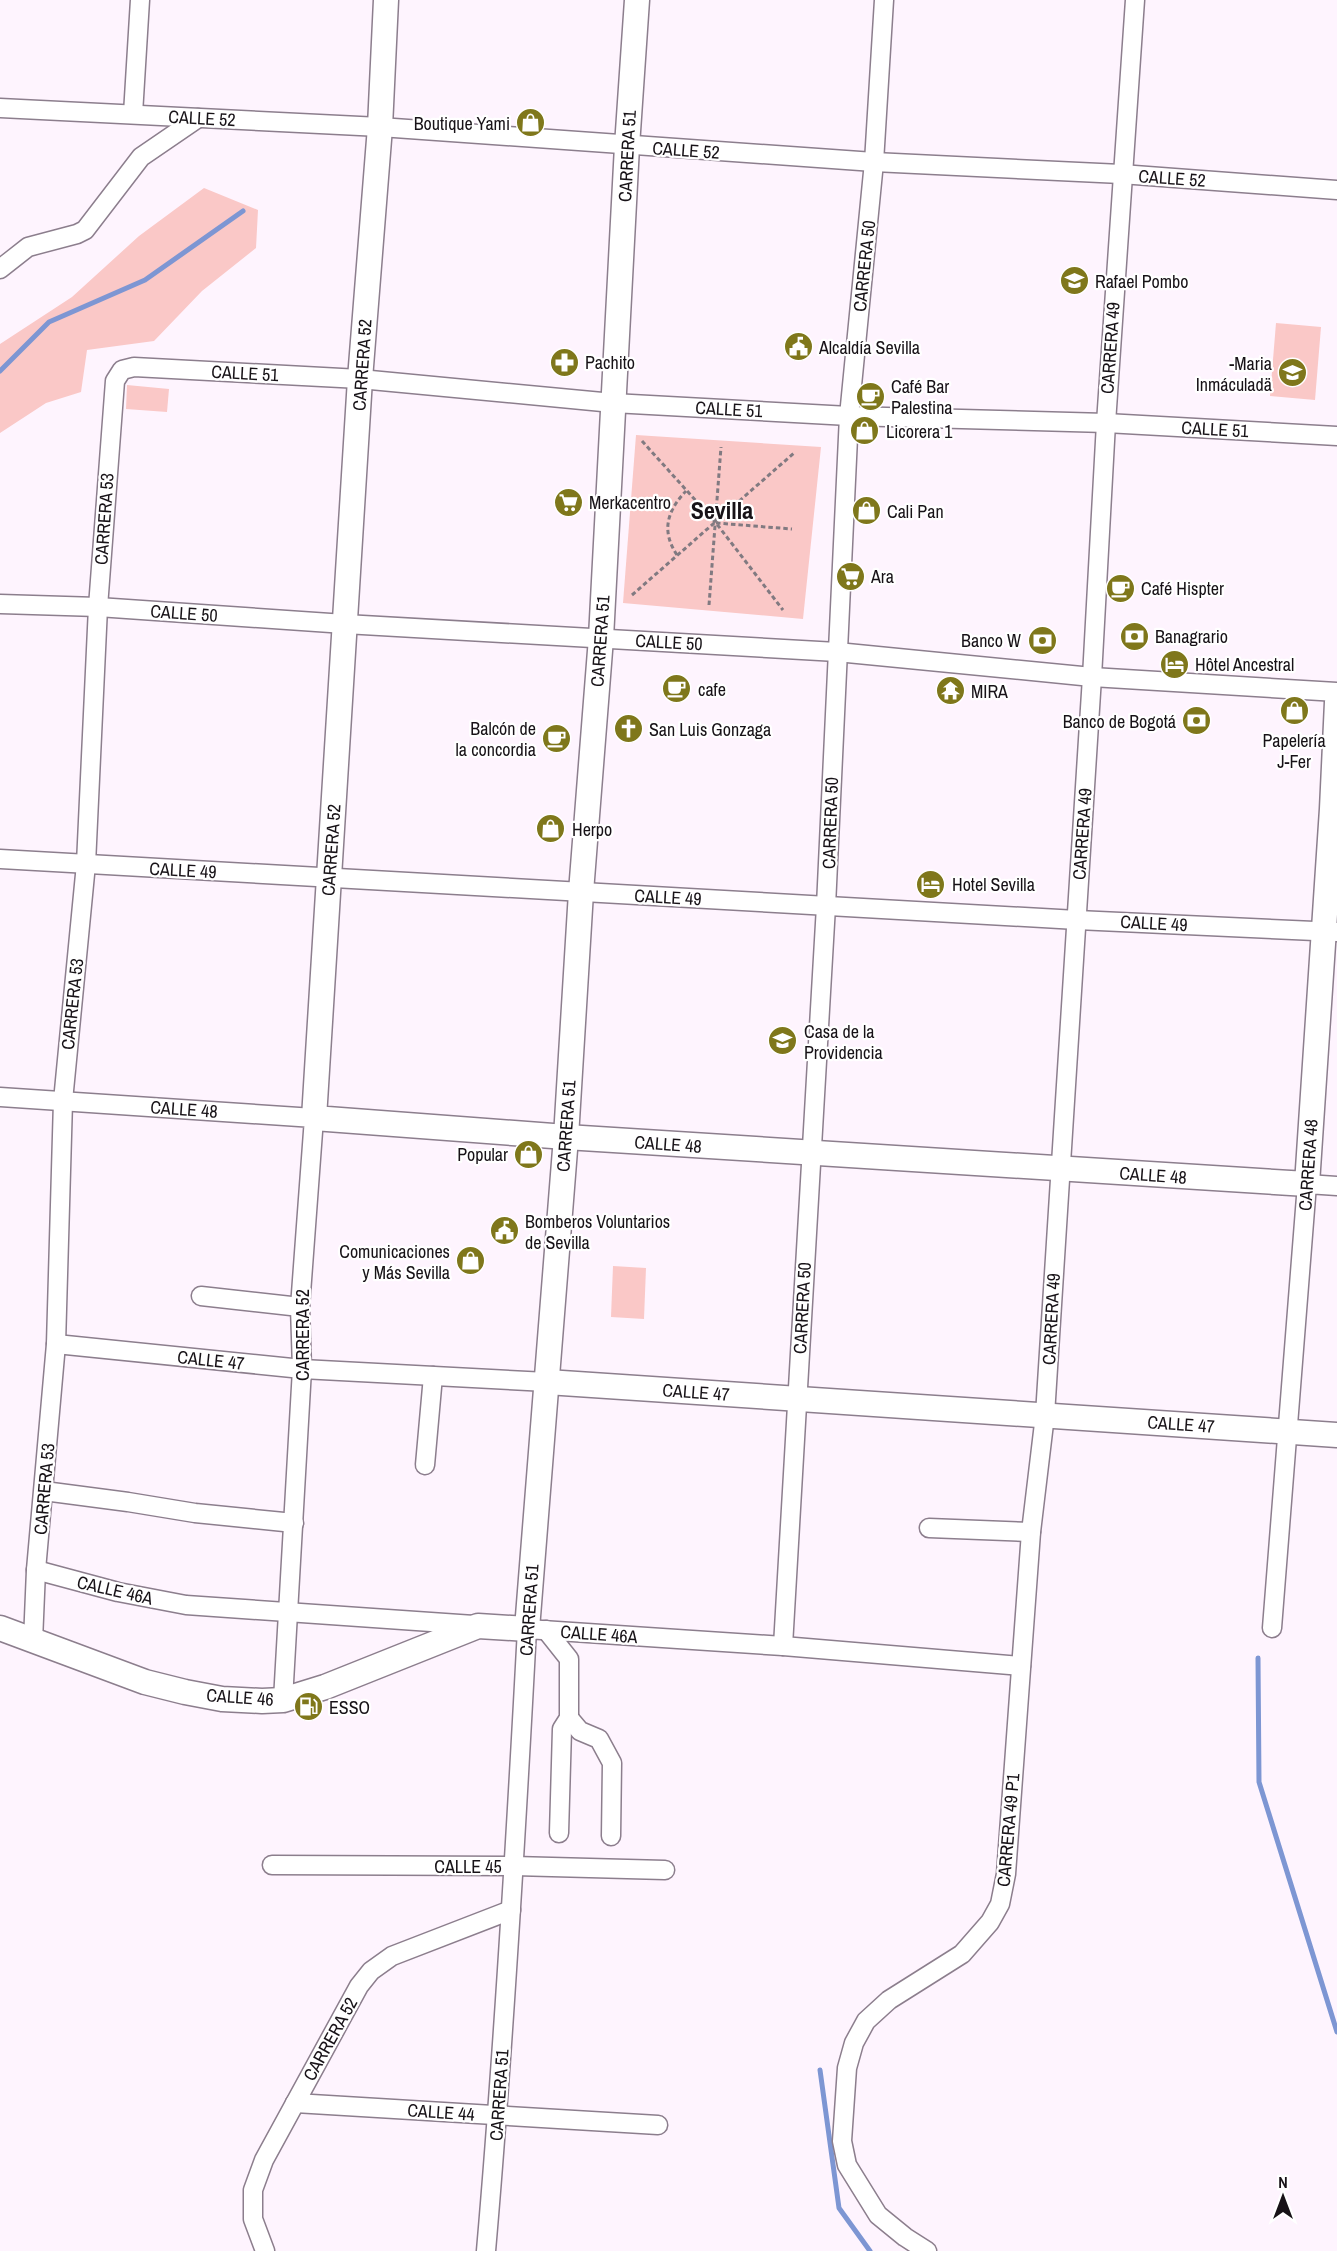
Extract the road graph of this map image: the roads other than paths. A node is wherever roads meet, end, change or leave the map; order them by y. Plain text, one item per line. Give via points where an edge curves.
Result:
1 (140, 0) edge
2 (386, 0) edge
3 (637, 0) edge
4 (884, 0) edge
5 (1135, 0) edge
6 (0, 108) edge
7 (133, 114) junction
8 (198, 118) junction
9 (380, 127) junction
10 (627, 146) junction
11 (874, 162) junction
12 (1121, 174) junction
13 (1337, 190) edge
14 (0, 269) edge
15 (122, 370) joint
16 (360, 379) junction
17 (614, 403) junction
18 (849, 416) junction
19 (1106, 423) junction
20 (1337, 436) edge
21 (0, 604) edge
22 (98, 607) junction
23 (345, 624) junction
24 (601, 638) junction
25 (837, 652) junction
26 (1092, 676) junction
27 (1337, 692) edge
28 (1337, 702) edge
29 (0, 859) edge
30 (86, 864) junction
31 (329, 878) junction
32 (581, 892) junction
33 (826, 906) junction
34 (1077, 920) junction
35 (1330, 932) edge
36 (0, 1097) edge
37 (63, 1101) junction
38 (314, 1118) junction
39 (566, 1137) junction
40 (811, 1153) junction
41 (1060, 1169) junction
42 (1307, 1184) junction
43 (1337, 1186) edge
44 (201, 1296) dead end
45 (300, 1307) junction
46 (56, 1344) junction
47 (302, 1369) junction
48 (433, 1376) junction
49 (547, 1382) junction
50 (797, 1399) junction
51 (1045, 1415) junction
52 (1286, 1431) junction
53 (1337, 1435) edge
54 (425, 1465) dead end
55 (44, 1491) junction
56 (294, 1523) junction
57 (929, 1528) dead end
58 (1031, 1532) junction
59 (36, 1570) junction
60 (288, 1613) junction
61 (478, 1626) junction
62 (0, 1628) edge
63 (1272, 1628) dead end
64 (536, 1630) junction
65 (33, 1641) junction
66 (783, 1646) junction
67 (1021, 1666) junction
68 (283, 1700) junction
69 (569, 1718) junction
70 (559, 1833) dead end
71 (611, 1836) dead end
72 (272, 1865) dead end
73 (514, 1866) junction
74 (665, 1870) dead end
75 (512, 1910) junction
76 (295, 2103) junction
77 (498, 2116) junction
78 (658, 2125) dead end
79 (265, 2251) edge
80 (486, 2251) edge
81 (927, 2251) edge

1 - 7 street
2 - 9 main road, CARRERA 52
3 - 10 main road, CARRERA 51
4 - 11 street, CARRERA 50
5 - 12 street, CARRERA 49
6 - 7 street, CALLE 52
7 - 8 street, CALLE 52
8 - 9 street, CALLE 52
8 - 14 street via 141,157 85,230 28,247
9 - 10 street, CALLE 52
9 - 16 main road, CARRERA 52
10 - 11 street, CALLE 52
10 - 17 main road, CARRERA 51
11 - 12 street, CALLE 52
11 - 18 street, CARRERA 50
12 - 13 street, CALLE 52
12 - 19 street, CARRERA 49
15 - 16 street, CALLE 51 via 134,367
15 - 22 street, CARRERA 53 via 115,381
16 - 17 street, CALLE 51
16 - 23 main road, CARRERA 52
17 - 18 street, CALLE 51
17 - 24 main road, CARRERA 51
18 - 19 street, CALLE 51
18 - 25 street, CARRERA 50
19 - 20 street, CALLE 51
19 - 26 street, CARRERA 49
21 - 22 street, CALLE 50
22 - 23 street, CALLE 50
22 - 30 street, CARRERA 53
23 - 24 street, CALLE 50
23 - 31 main road, CARRERA 52
24 - 25 street, CALLE 50
24 - 32 main road, CARRERA 51
25 - 26 street, CALLE 50
25 - 33 street, CARRERA 50
26 - 27 street, CALLE 50
26 - 34 street, CARRERA 49
28 - 35 main road, CARRERA 48
29 - 30 street, CALLE 49
30 - 31 street, CALLE 49
30 - 37 street, CARRERA 53
31 - 32 street, CALLE 49
31 - 38 main road, CARRERA 52
32 - 33 street, CALLE 49
32 - 39 main road, CARRERA 51
33 - 34 street, CALLE 49
33 - 40 street, CARRERA 50
34 - 35 street, CALLE 49
34 - 41 street, CARRERA 49
35 - 42 main road, CARRERA 48
36 - 37 street, CALLE 48
37 - 38 street, CALLE 48
37 - 46 street, CARRERA 53
38 - 39 main road, CALLE 48
38 - 45 street, CARRERA 52
39 - 40 main road, CALLE 48
39 - 49 main road, CARRERA 51
40 - 41 main road, CALLE 48
40 - 50 street, CARRERA 50
41 - 42 main road, CALLE 48
41 - 51 street, CARRERA 49
42 - 43 street, CALLE 48
42 - 52 street, CARRERA 48
44 - 45 street
45 - 47 street, CARRERA 52
46 - 47 street, CALLE 47
46 - 55 street, CARRERA 53
47 - 48 street, CALLE 47
47 - 56 street, CARRERA 52
48 - 49 street, CALLE 47
48 - 54 street
49 - 50 main road, CALLE 47
49 - 64 main road, CARRERA 51
50 - 51 main road, CALLE 47
50 - 66 street, CARRERA 50
51 - 52 main road, CALLE 47
51 - 58 street, CARRERA 49
52 - 53 main road, CALLE 47
52 - 63 street, CARRERA 48
55 - 56 street
55 - 59 street, CARRERA 53
56 - 60 street, CARRERA 52
57 - 58 street
58 - 67 street, CARRERA 49
59 - 60 street, CALLE 46A via 186,1605
59 - 65 street, CARRERA 53
60 - 61 street, CALLE 46A
60 - 68 street, CARRERA 52
61 - 64 main road, CALLE 46A
61 - 68 main road, CALLE 46
62 - 65 main road, CALLE 46
64 - 66 street, CALLE 46A
64 - 69 street via 569,1659
64 - 73 street, CARRERA 51
65 - 68 main road, CALLE 46 via 119,1674 185,1692 222,1699
66 - 67 street, CALLE 46A
67 - 81 street, CARRERA 49 P1 via 1006,1874 1000,1904 962,1954 889,2000 866,2021 847,2068 842,2141 847,2165 878,2215
69 - 70 street via 562,1729
69 - 71 street via 580,1731 599,1739 612,1763
72 - 73 street, CALLE 45
73 - 74 street, CALLE 45
73 - 75 street, CARRERA 51
75 - 76 street, CARRERA 52 via 392,1956 371,1971 358,1986
75 - 77 street, CARRERA 51
76 - 77 street, CALLE 44
76 - 79 street, CARRERA 52 via 264,2160 253,2190 253,2219
77 - 78 street, CALLE 44
77 - 80 street, CARRERA 51

